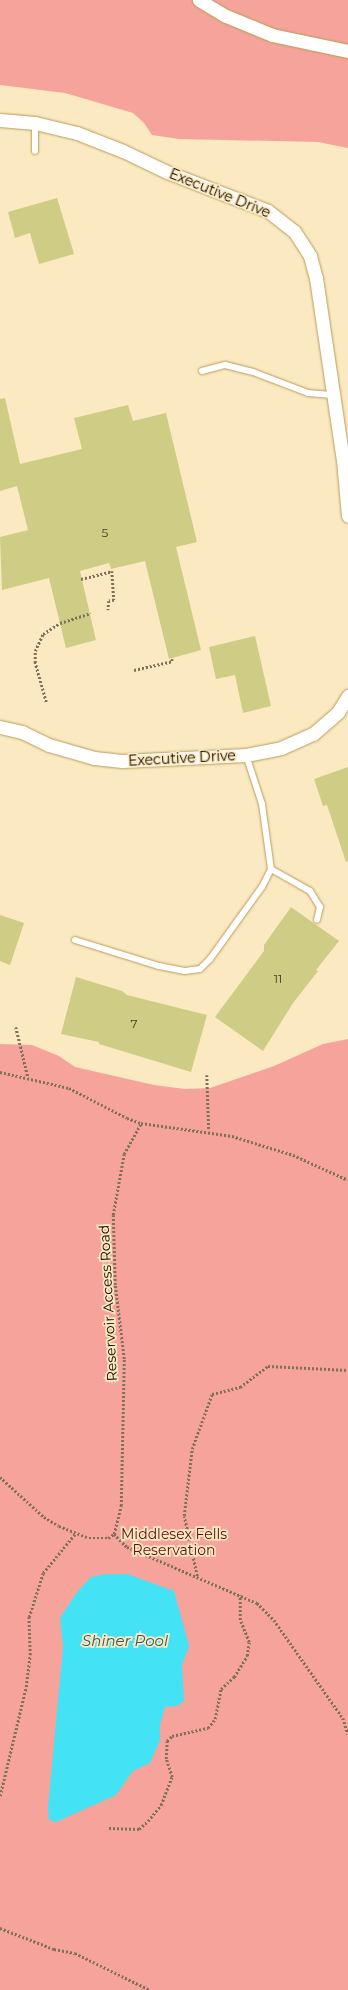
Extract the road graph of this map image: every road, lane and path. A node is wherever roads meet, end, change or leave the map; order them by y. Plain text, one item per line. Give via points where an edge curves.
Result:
1 (199, 0) edge
2 (348, 51) edge
3 (0, 120) edge
4 (35, 123) junction
5 (35, 151) dead end
6 (202, 371) dead end
7 (332, 395) junction
8 (348, 516) edge
9 (82, 579) dead end
10 (108, 610) dead end
11 (90, 613) dead end
12 (171, 658) dead end
13 (134, 670) dead end
14 (348, 696) edge
15 (46, 702) dead end
16 (0, 727) edge
17 (246, 755) junction
18 (271, 870) junction
19 (317, 920) dead end
20 (75, 940) dead end
21 (16, 1027) dead end
22 (0, 1072) edge
23 (207, 1075) dead end
24 (28, 1077) junction
25 (142, 1123) junction
26 (209, 1131) junction
27 (348, 1180) edge
28 (348, 1370) edge
29 (0, 1476) edge
30 (75, 1534) junction
31 (114, 1534) junction
32 (197, 1576) junction
33 (240, 1595) junction
34 (348, 1734) edge
35 (0, 1796) edge
36 (110, 1828) dead end
37 (0, 1928) edge
38 (150, 1990) edge

1 - 2 street via 226,16 272,35
3 - 4 street, Executive Drive
4 - 5 lane
4 - 7 street, Executive Drive via 77,133 123,151 167,172 268,211 288,224 306,246 314,266
6 - 7 lane via 225,365 253,372 308,393
7 - 8 street, Executive Drive via 343,460
9 - 10 path via 112,570 114,600 109,601
11 - 15 path via 60,623 43,634 40,640 35,651 34,663
12 - 13 path via 172,661
14 - 17 street, Executive Drive via 338,712 313,734 282,748
16 - 17 street, Executive Drive via 94,758 122,761
17 - 18 lane via 262,804
18 - 19 lane via 310,891 320,908
18 - 20 lane via 223,943 200,969 185,971 159,966
21 - 24 path
22 - 24 path
23 - 26 path
24 - 25 path via 69,1088
25 - 26 path
25 - 31 path, Reservoir Access Road via 124,1154 113,1215 115,1285 124,1358 122,1482 119,1524
26 - 27 path via 293,1155
28 - 32 path via 268,1366 240,1387 212,1394 192,1449 184,1516
29 - 30 path via 44,1517
30 - 31 path via 100,1539
30 - 35 path via 43,1573 29,1617 30,1655 26,1687
31 - 32 path via 127,1547
32 - 33 path
33 - 34 path via 257,1603 274,1620 343,1718
33 - 36 path via 240,1620 249,1642 248,1656 234,1677 221,1689 215,1719 208,1728 172,1736 167,1741 166,1760 172,1777 161,1805 148,1821 139,1829
37 - 38 path via 54,1949 75,1953

